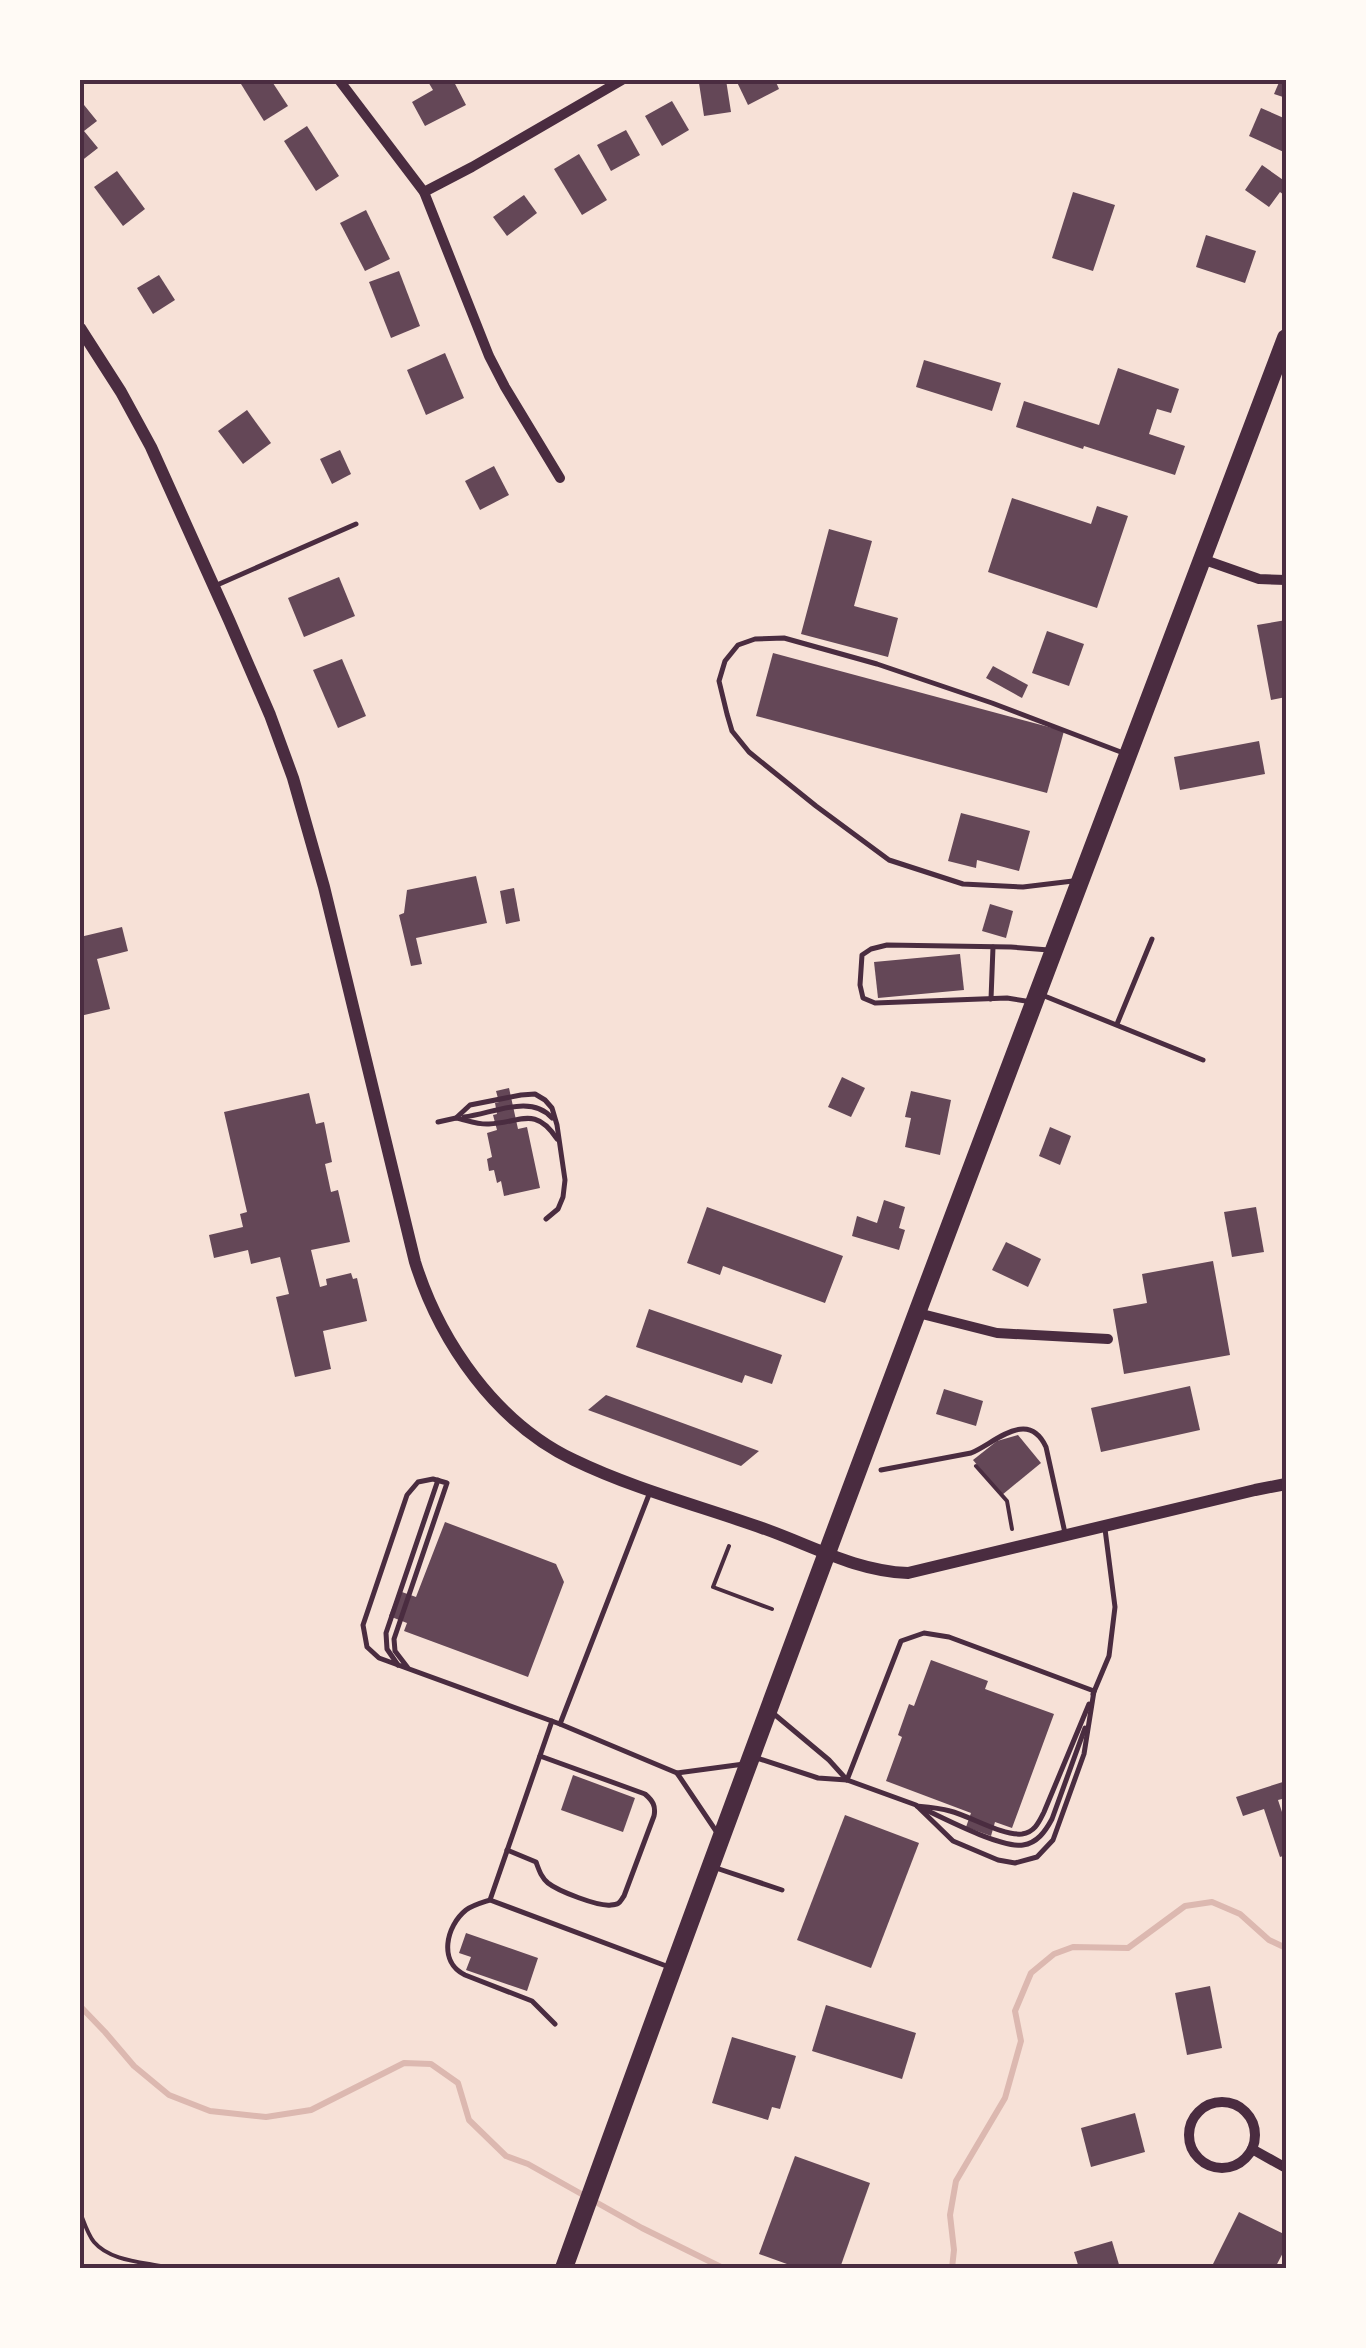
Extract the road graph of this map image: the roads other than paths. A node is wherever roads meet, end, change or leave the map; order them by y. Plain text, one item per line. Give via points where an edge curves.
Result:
1 (339, 80) edge
2 (622, 80) edge
3 (424, 192) junction
4 (80, 328) edge
5 (1286, 338) edge
6 (560, 478) dead end
7 (356, 524) dead end
8 (1202, 559) junction
9 (1286, 580) edge
10 (214, 586) junction
11 (1128, 756) junction
12 (1081, 880) junction
13 (1152, 939) dead end
14 (994, 946) junction
15 (1055, 951) junction
16 (1037, 998) junction
17 (990, 999) junction
18 (1116, 1025) junction
19 (1203, 1060) dead end
20 (456, 1118) junction
21 (438, 1122) dead end
22 (556, 1125) junction
23 (559, 1142) junction
24 (546, 1219) dead end
25 (918, 1314) junction
26 (1108, 1339) dead end
27 (881, 1470) dead end
28 (438, 1480) junction
29 (1286, 1484) edge
30 (650, 1490) junction
31 (1104, 1526) junction
32 (1066, 1536) junction
33 (828, 1555) junction
34 (398, 1665) junction
35 (408, 1668) junction
36 (1094, 1691) junction
37 (769, 1710) junction
38 (1090, 1716) junction
39 (556, 1722) junction
40 (540, 1756) junction
41 (750, 1760) junction
42 (677, 1772) junction
43 (847, 1780) junction
44 (916, 1806) junction
45 (721, 1838) junction
46 (507, 1850) junction
47 (710, 1866) junction
48 (782, 1890) dead end
49 (490, 1900) junction
50 (672, 1968) junction
51 (555, 2024) dead end
52 (1252, 2149) junction
53 (1286, 2168) edge
54 (564, 2268) edge

1 - 3 street
2 - 3 street
3 - 6 street via 489,356
4 - 10 street via 151,447
5 - 8 highway
7 - 10 lane
8 - 9 street via 1259,579
8 - 11 highway
10 - 30 street via 293,778 415,1262 451,1345 527,1429 574,1460
11 - 12 highway
11 - 12 lane via 992,702 784,638 738,645 726,661 719,681 727,714 749,752 889,860 963,884 1023,887
12 - 15 highway
13 - 18 lane
14 - 15 lane
14 - 17 lane
14 - 17 lane via 887,945 862,955 863,998
15 - 16 highway
16 - 17 lane
16 - 18 lane
16 - 25 highway
18 - 19 lane
20 - 21 lane
20 - 22 lane via 528,1104 549,1112
20 - 22 lane via 470,1106 535,1094 552,1108
20 - 23 lane via 488,1124 526,1116 550,1128
22 - 23 lane
23 - 24 lane via 563,1197
25 - 26 street via 998,1333
25 - 33 highway
27 - 32 lane via 971,1453 1004,1432 1031,1430 1046,1447
28 - 34 lane via 386,1634
28 - 34 lane via 418,1482 408,1495 363,1626 367,1646
28 - 35 lane via 446,1483 394,1639
29 - 31 street
30 - 33 street
30 - 39 lane
31 - 32 street
31 - 36 lane via 1116,1607 1109,1656
32 - 33 street via 908,1573
33 - 37 highway
34 - 35 lane
35 - 39 lane
36 - 38 lane
36 - 43 lane via 949,1636 924,1633 901,1640
36 - 44 lane via 1031,1830 1009,1832
37 - 41 highway
37 - 43 lane
38 - 44 lane via 1052,1820 1039,1838 1015,1845
38 - 44 lane via 1054,1840 1037,1857 998,1860 953,1840
39 - 40 lane
39 - 42 lane
40 - 46 lane
40 - 46 lane via 644,1794 654,1816 624,1896 610,1906 551,1885 536,1862
41 - 42 lane
41 - 43 lane
41 - 45 highway
42 - 45 lane
43 - 44 lane
45 - 47 highway
46 - 49 lane
47 - 48 lane
47 - 50 highway
49 - 50 lane
49 - 51 lane via 462,1913 448,1962 532,2002
50 - 54 highway
52 - 52 street via 1253,2124 1238,2106 1204,2107 1190,2126 1192,2149 1208,2165 1230,2167
52 - 53 street

